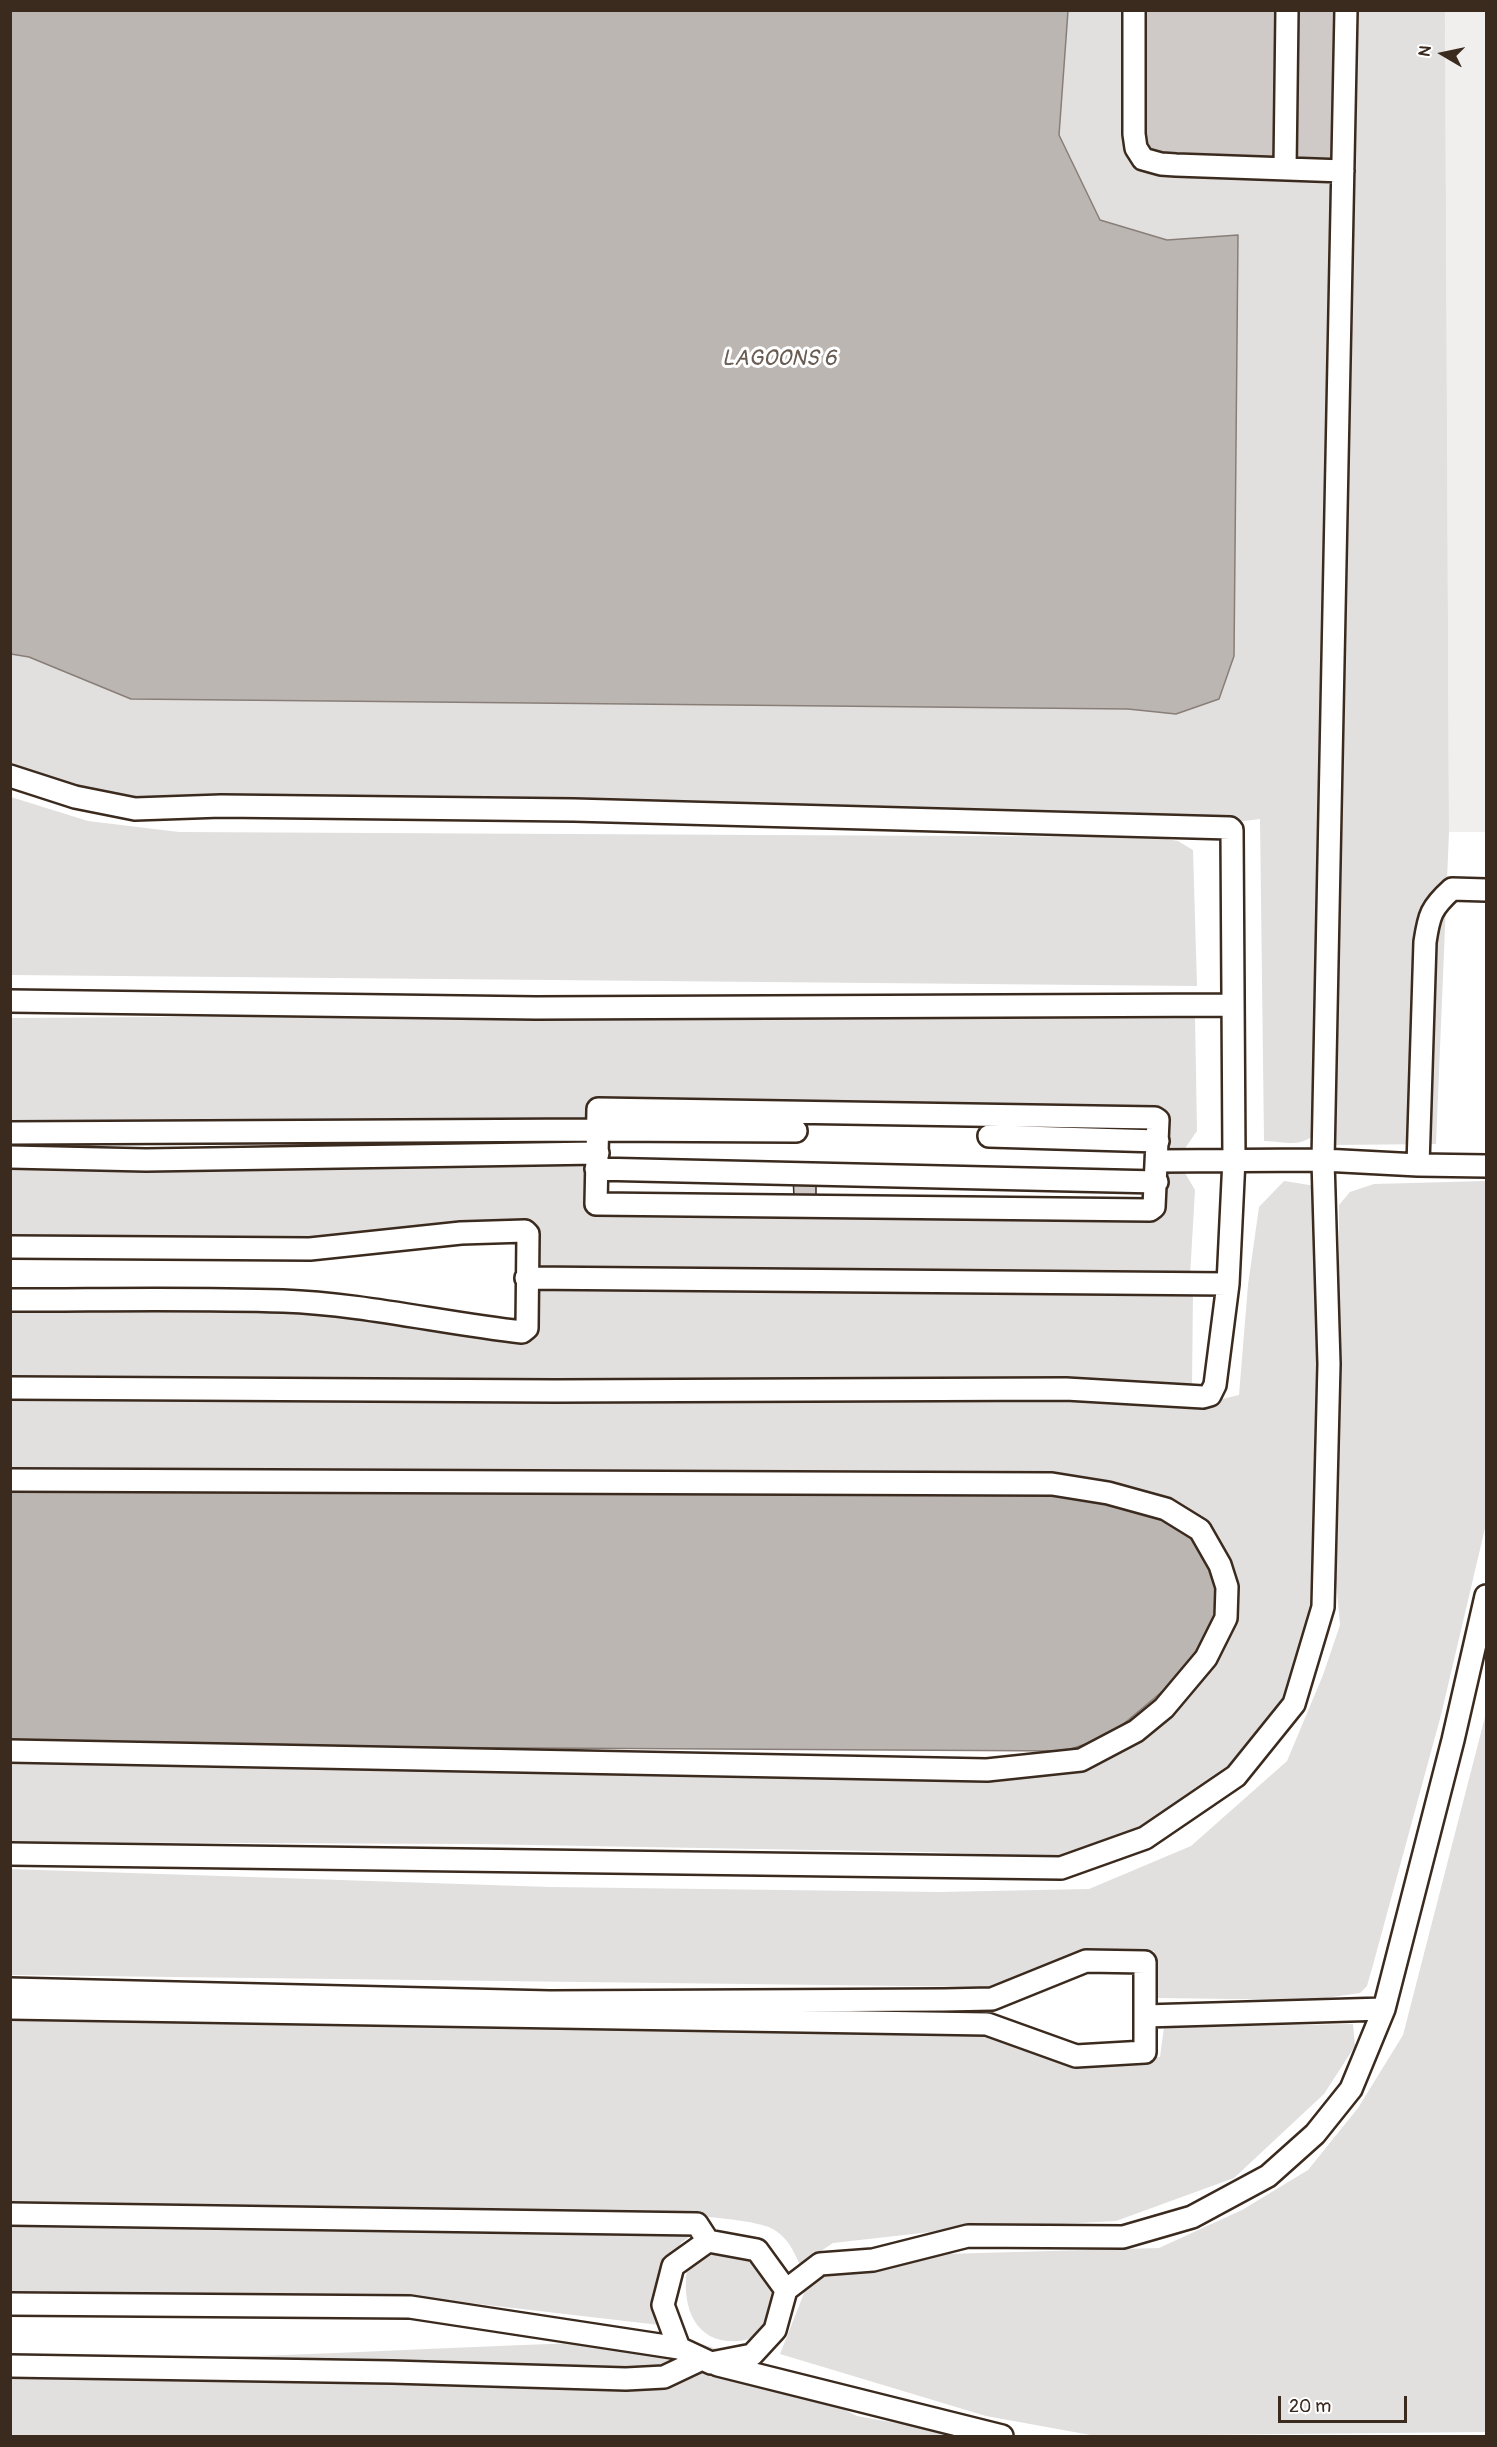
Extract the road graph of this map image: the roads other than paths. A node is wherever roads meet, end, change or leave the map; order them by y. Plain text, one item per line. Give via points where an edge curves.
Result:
1 (1134, 10) edge
2 (1287, 10) edge
3 (1346, 10) edge
4 (1286, 169) junction
5 (1343, 171) junction
6 (10, 776) edge
7 (1486, 890) edge
8 (10, 1001) edge
9 (1233, 1005) junction
10 (597, 1130) junction
11 (796, 1131) dead end
12 (10, 1133) edge
13 (989, 1136) dead end
14 (1158, 1151) junction
15 (10, 1157) edge
16 (1234, 1159) junction
17 (1323, 1160) junction
18 (597, 1161) junction
19 (1418, 1165) junction
20 (1486, 1166) edge
21 (1157, 1182) junction
22 (10, 1247) edge
23 (526, 1278) junction
24 (1228, 1284) junction
25 (10, 1300) edge
26 (10, 1388) edge
27 (10, 1480) edge
28 (1486, 1596) edge
29 (10, 1751) edge
30 (10, 1854) edge
31 (10, 1989) edge
32 (10, 2008) edge
33 (1384, 2009) junction
34 (1145, 2016) junction
35 (10, 2214) edge
36 (708, 2241) junction
37 (786, 2290) junction
38 (10, 2304) edge
39 (679, 2348) junction
40 (707, 2361) junction
41 (10, 2366) edge
42 (1002, 2436) edge

1 - 4 lane via 1134,134 1143,159 1161,164
2 - 4 lane
3 - 5 lane
4 - 5 lane
5 - 17 lane
6 - 9 lane via 75,797 135,809 221,806 574,810 1229,827
7 - 19 lane via 1452,890 1430,915 1425,942
8 - 9 lane via 536,1008
9 - 16 lane
10 - 11 lane
10 - 12 lane
10 - 14 lane via 598,1109 1155,1118
10 - 18 lane
13 - 14 lane
14 - 16 lane
14 - 21 lane
15 - 18 lane
16 - 17 lane
16 - 24 lane
17 - 19 lane
17 - 30 lane via 1329,1364 1323,1607 1294,1704 1236,1776 1145,1838 1061,1868
18 - 21 lane
18 - 21 lane via 596,1204 1150,1209 1154,1207
19 - 20 lane
22 - 23 lane via 310,1249 461,1233 525,1231
23 - 24 lane
23 - 25 lane via 527,1328 522,1332 367,1308 284,1301
24 - 26 lane via 1214,1389 1203,1396 1066,1389
27 - 29 lane via 1052,1484 1108,1493 1166,1509 1200,1530 1220,1565 1227,1587 1226,1618 1206,1658 1164,1708 1136,1731 1080,1760 987,1770
28 - 33 lane
31 - 34 lane via 550,2002 992,1999 1086,1961 1145,1962
32 - 34 lane via 987,2024 1076,2056 1145,2052
33 - 34 lane
33 - 37 lane via 1351,2089 1315,2134 1268,2176 1192,2217 1123,2236 968,2236 873,2260 820,2264
35 - 36 lane via 697,2224
36 - 37 lane via 757,2250
36 - 39 lane via 673,2266 663,2305
37 - 40 lane via 775,2330 752,2355
38 - 39 lane via 410,2307
39 - 40 lane
40 - 41 lane via 664,2377 636,2379
40 - 42 lane

